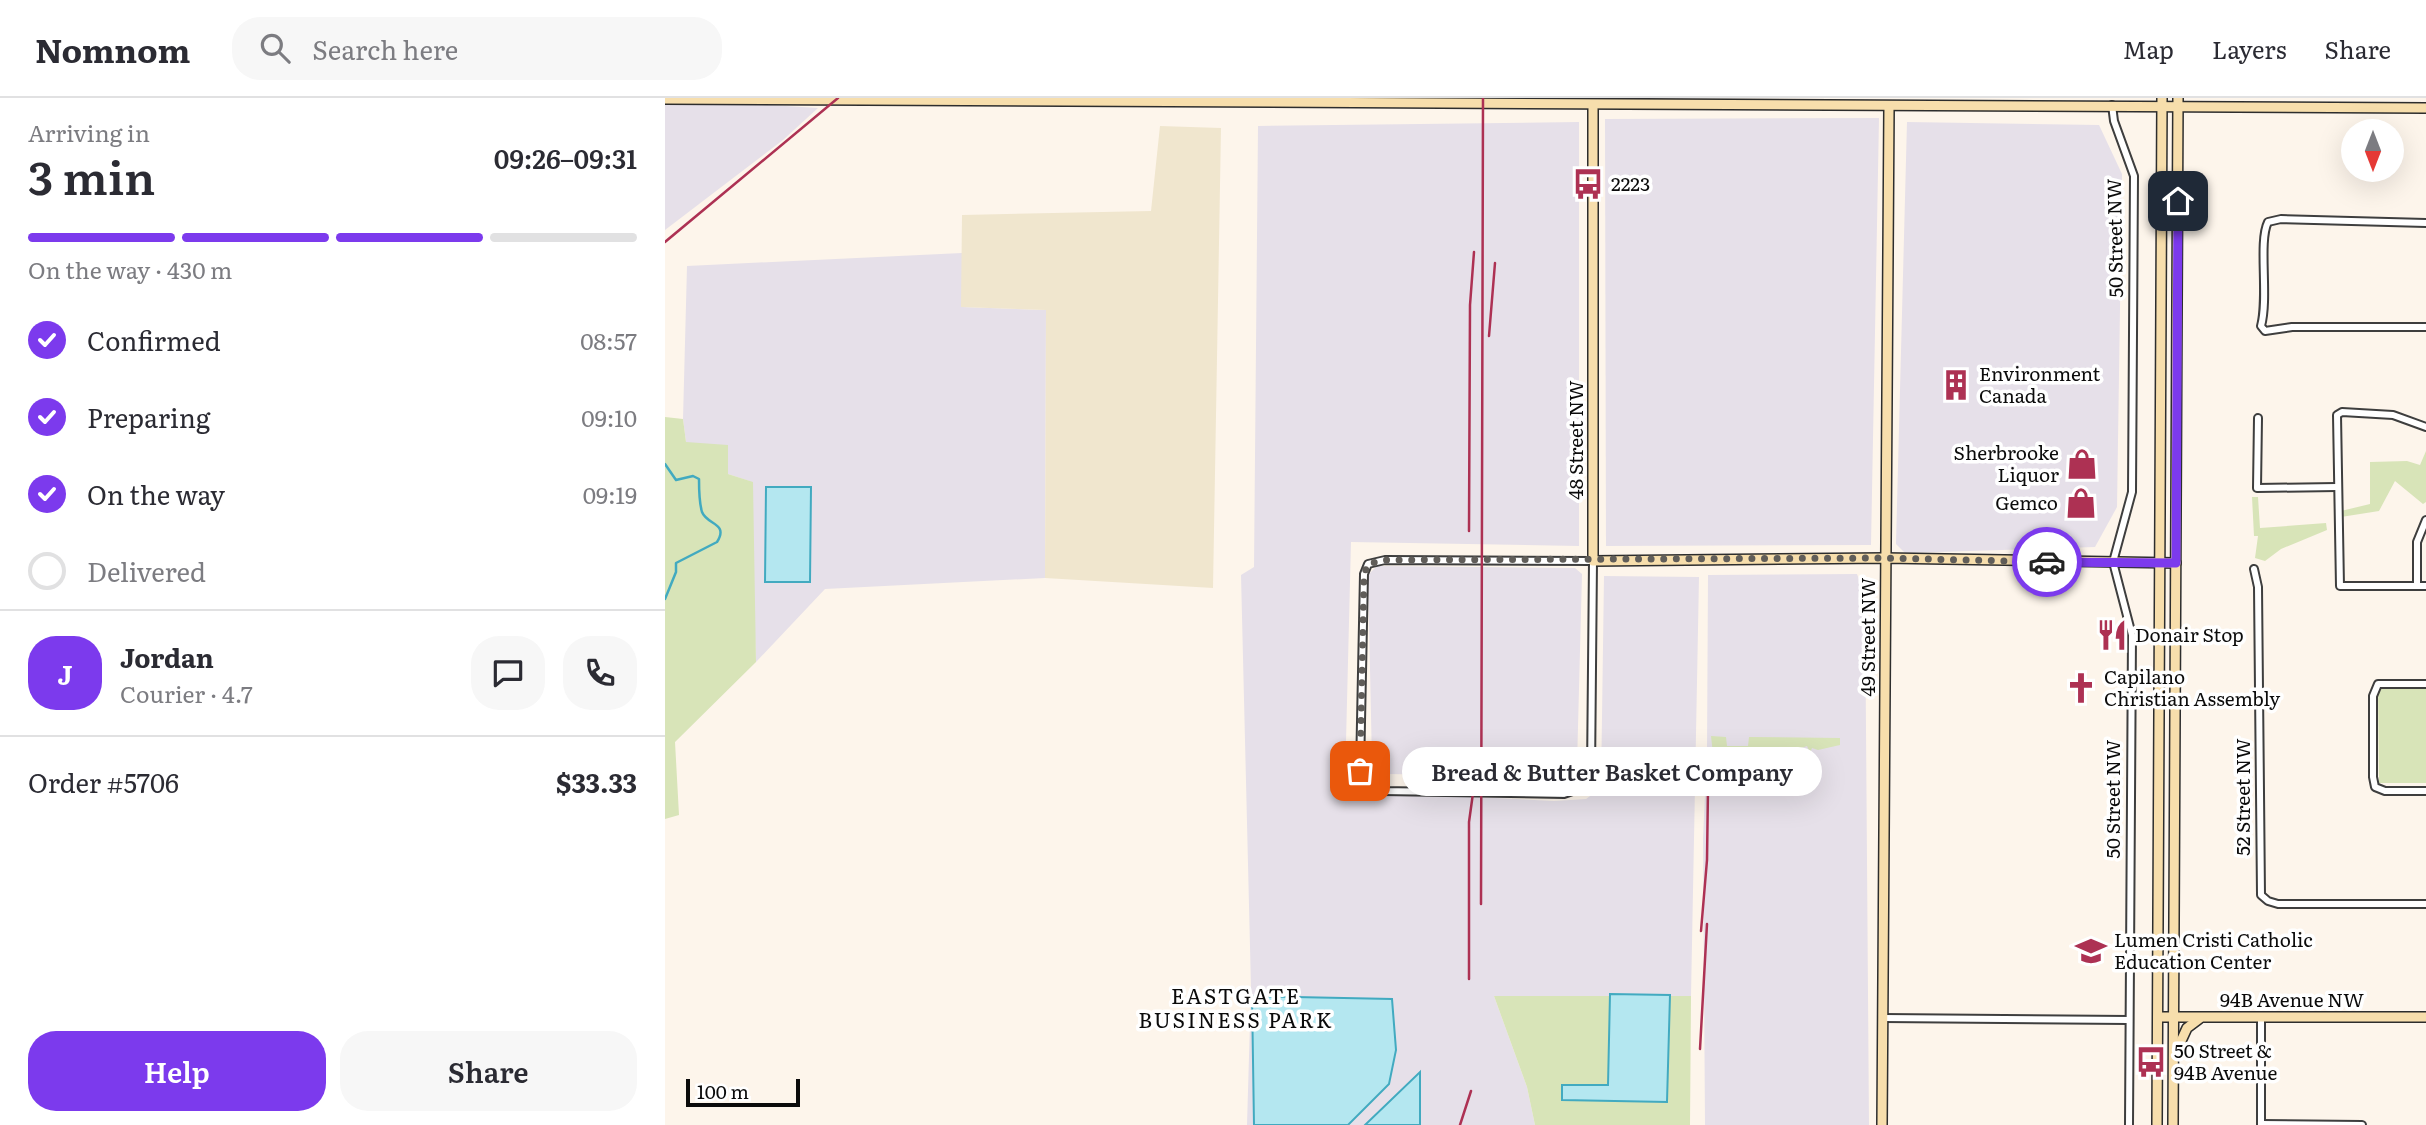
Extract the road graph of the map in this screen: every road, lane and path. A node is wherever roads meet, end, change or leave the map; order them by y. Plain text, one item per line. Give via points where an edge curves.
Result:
1 (2139, 98) edge
2 (665, 99) edge
3 (2178, 101) edge
4 (2162, 102) edge
5 (2117, 104) junction
6 (1593, 105) junction
7 (1889, 106) junction
8 (2426, 108) edge
9 (2426, 223) edge
10 (2426, 327) edge
11 (2257, 418) dead end
12 (2426, 428) edge
13 (2337, 487) junction
14 (2426, 520) edge
15 (1885, 558) junction
16 (1593, 561) junction
17 (2113, 562) junction
18 (2160, 562) junction
19 (2176, 563) junction
20 (2254, 569) dead end
21 (2417, 586) junction
22 (2426, 586) edge
23 (2426, 684) edge
24 (2426, 791) edge
25 (2426, 904) edge
26 (2158, 1017) junction
27 (2173, 1017) junction
28 (2201, 1017) junction
29 (2426, 1017) edge
30 (1883, 1018) junction
31 (2261, 1018) junction
32 (2129, 1020) junction
33 (2173, 1060) junction
34 (1882, 1125) edge
35 (2129, 1125) edge
36 (2157, 1125) edge
37 (2173, 1125) edge
38 (2261, 1125) edge
39 (2362, 1125) edge

1 - 5 main road
2 - 6 main road
3 - 4 main road
3 - 8 main road
3 - 19 main road
4 - 5 main road
4 - 18 main road
5 - 7 main road
5 - 17 street, 50 Street NW via 2113,121 2134,176 2132,492
6 - 7 main road
6 - 16 main road, 48 Street NW
7 - 15 main road, 49 Street NW
9 - 10 street via 2268,222 2262,329
11 - 13 street via 2257,488
12 - 13 street via 2393,415 2339,413
13 - 21 street via 2340,586
14 - 21 street via 2417,542
15 - 16 main road
15 - 17 main road
15 - 30 main road, 49 Street NW
16 - 16 street, 48 Street NW via 1385,560 1368,564 1364,574 1360,771 1366,787 1564,794 1581,788 1591,774
17 - 18 main road
17 - 32 street, 50 Street NW via 2132,635
18 - 19 main road
18 - 26 main road
19 - 27 main road
20 - 25 street, 52 Street NW via 2258,587 2259,885 2263,898 2278,904
21 - 22 street
23 - 24 street via 2374,687 2373,777 2375,787 2385,791
26 - 27 main road, 94B Avenue NW
26 - 36 main road
27 - 28 main road, 94B Avenue NW
27 - 33 main road
28 - 31 main road, 94B Avenue NW
28 - 33 main road via 2186,1030
29 - 31 main road, 94B Avenue NW
30 - 32 street
30 - 34 main road, 49 Street NW
31 - 38 street
32 - 35 street, 50 Street NW
33 - 37 main road
38 - 39 street

